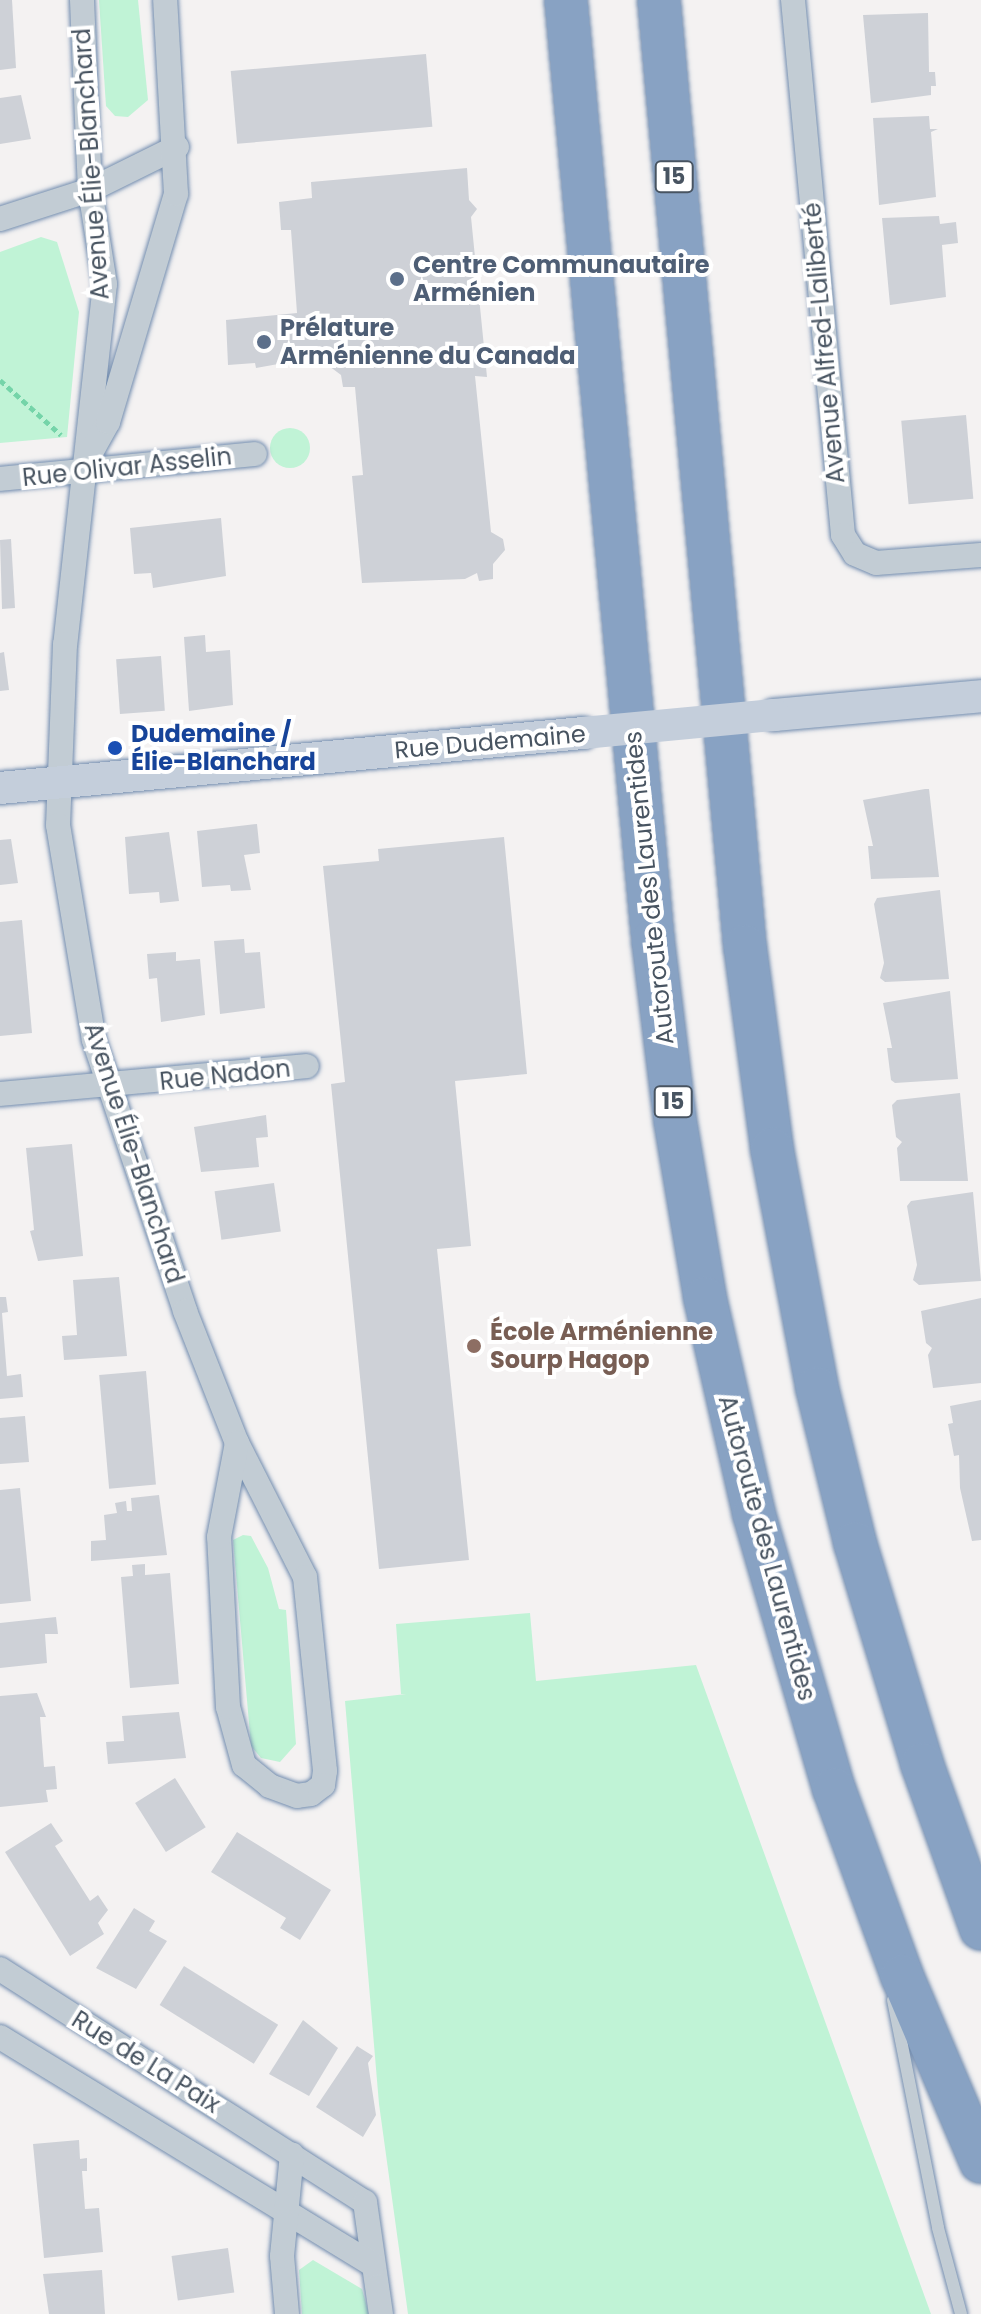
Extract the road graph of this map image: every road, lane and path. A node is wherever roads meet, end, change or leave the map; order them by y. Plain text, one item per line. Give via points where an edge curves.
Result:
1 (82, 0) edge
2 (165, 0) edge
3 (566, 0) edge
4 (659, 0) edge
5 (793, 0) edge
6 (177, 147) junction
7 (90, 190) junction
8 (0, 219) edge
9 (1, 380) edge
10 (67, 441) dead end
11 (255, 454) dead end
12 (81, 471) junction
13 (0, 479) edge
14 (981, 555) edge
15 (981, 696) edge
16 (60, 783) junction
17 (0, 788) edge
18 (307, 1066) dead end
19 (109, 1084) junction
20 (0, 1094) edge
21 (237, 1443) junction
22 (874, 1903) junction
23 (981, 1929) edge
24 (0, 1969) edge
25 (0, 2037) edge
26 (292, 2154) junction
27 (981, 2162) edge
28 (284, 2209) junction
29 (373, 2265) junction
30 (287, 2314) edge
31 (381, 2314) edge
32 (961, 2314) edge

1 - 7 street, Avenue Élie-Blanchard
2 - 6 street, Avenue Élie-Blanchard
3 - 22 highway, Autoroute des Laurentides / 15 via 654,954 693,1234 738,1450 774,1590
4 - 23 highway, 15 via 745,946 774,1163 814,1373 855,1543 922,1764
5 - 14 street, Avenue Alfred-Laliberté via 843,535 855,554 876,563
6 - 7 street
6 - 12 street, Avenue Élie-Blanchard via 176,194 108,422
7 - 8 street
7 - 12 street, Avenue Élie-Blanchard via 105,284
9 - 10 path
11 - 12 street, Rue Olivar Asselin
12 - 13 street, Rue Olivar Asselin
12 - 16 street, Avenue Élie-Blanchard via 65,644
15 - 16 street, Rue Dudemaine, bridge
16 - 17 street, Rue Dudemaine
16 - 19 street, Avenue Élie-Blanchard via 58,825 69,912 94,1040
18 - 19 street, Rue Nadon
19 - 20 street, Rue Nadon
19 - 21 street, Avenue Élie-Blanchard via 185,1311
21 - 21 street, Avenue Élie-Blanchard via 219,1537 228,1707 244,1765 270,1786 297,1796 311,1794 323,1785 325,1771 305,1577
22 - 27 highway, Autoroute des Laurentides / 15
22 - 32 lane via 938,2228
24 - 26 street, Rue de La Paix
25 - 28 street
26 - 28 street
26 - 29 street, Rue de La Paix via 365,2202
28 - 29 street
28 - 30 street
29 - 31 street, Rue de La Paix

